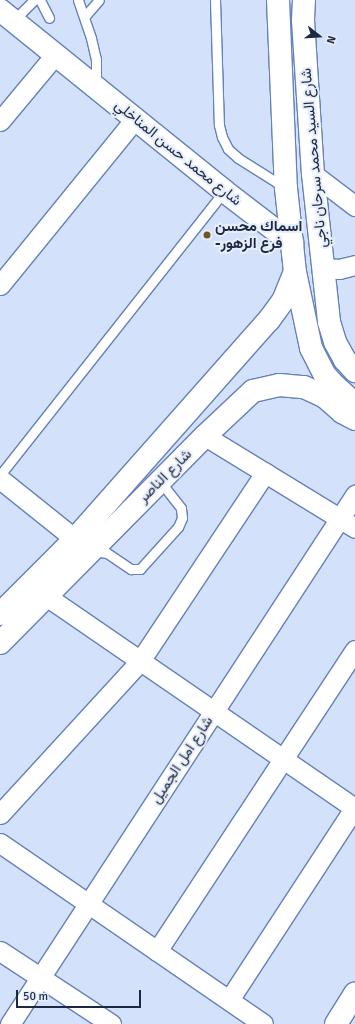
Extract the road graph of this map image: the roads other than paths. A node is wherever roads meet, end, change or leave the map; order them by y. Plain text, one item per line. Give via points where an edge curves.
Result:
1 (34, 0) edge
2 (40, 0) edge
3 (78, 0) edge
4 (99, 0) edge
5 (215, 0) edge
6 (278, 0) edge
7 (304, 0) edge
8 (6, 16) edge
9 (85, 16) junction
10 (49, 18) dead end
11 (55, 55) junction
12 (96, 88) junction
13 (135, 119) junction
14 (0, 121) edge
15 (313, 174) junction
16 (286, 188) junction
17 (224, 191) junction
18 (355, 206) edge
19 (292, 243) junction
20 (355, 265) edge
21 (324, 268) junction
22 (295, 272) junction
23 (0, 284) edge
24 (355, 371) edge
25 (355, 404) edge
26 (355, 419) edge
27 (205, 436) junction
28 (265, 473) junction
29 (0, 475) edge
30 (0, 479) edge
31 (160, 481) junction
32 (355, 496) edge
33 (347, 524) edge
34 (83, 545) junction
35 (46, 596) junction
36 (0, 614) edge
37 (0, 643) edge
38 (355, 650) edge
39 (140, 661) junction
40 (214, 712) junction
41 (284, 759) junction
42 (355, 808) edge
43 (0, 814) edge
44 (0, 843) edge
45 (88, 904) junction
46 (0, 951) edge
47 (157, 951) junction
48 (40, 978) junction
49 (229, 1000) junction
50 (353, 1002) edge
51 (10, 1024) edge
52 (112, 1024) edge
53 (263, 1024) edge
54 (336, 1024) edge

1 - 8 lane
2 - 10 lane
3 - 9 lane
4 - 9 lane
5 - 16 lane via 219,125 222,137 228,149 238,158
6 - 16 street, شارع السيد محمد سرحان ناجي
7 - 15 street, شارع السيد محمد سرحان ناجي
8 - 11 street, شارع محمد حسن المناخلي
9 - 12 lane via 96,59
11 - 12 street, شارع محمد حسن المناخلي
11 - 14 street
12 - 13 street, شارع محمد حسن المناخلي
13 - 17 street, شارع محمد حسن المناخلي
13 - 23 street
15 - 18 street
15 - 21 street, شارع السيد محمد سرحان ناجي
16 - 19 street, شارع السيد محمد سرحان ناجي
17 - 19 street, شارع محمد حسن المناخلي
17 - 29 lane
19 - 22 street
20 - 21 street via 339,269
21 - 24 street via 329,322 335,342
22 - 25 street via 311,348 325,374
22 - 34 street, شارع الناصر via 283,301 269,320
26 - 27 street, شارع الناصر via 314,391 298,386 279,385 253,391
27 - 28 street
27 - 31 street, شارع الناصر
28 - 33 street
28 - 39 street
30 - 34 street
31 - 34 street, شارع الناصر
31 - 34 lane via 181,508 182,518 178,527 140,569 128,568 107,553
32 - 33 street, شارع امل الجميل
33 - 40 street, شارع امل الجميل
34 - 35 street, شارع الناصر
34 - 36 street, شارع الناصر
35 - 37 street, شارع الناصر
35 - 39 street
38 - 41 street
39 - 40 street
39 - 43 street
40 - 41 street
40 - 45 street, شارع امل الجميل
41 - 42 street
41 - 47 street
42 - 49 street
44 - 45 street
45 - 47 street
45 - 48 street, شارع امل الجميل
46 - 48 street
47 - 49 street
48 - 51 street, شارع امل الجميل
48 - 52 street
49 - 53 street
50 - 54 street

